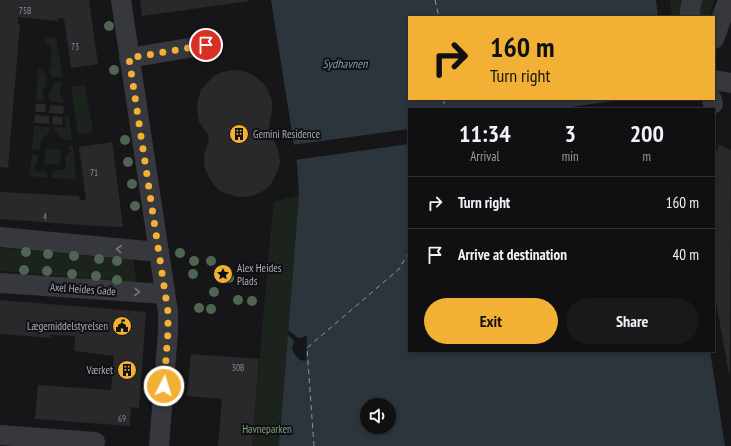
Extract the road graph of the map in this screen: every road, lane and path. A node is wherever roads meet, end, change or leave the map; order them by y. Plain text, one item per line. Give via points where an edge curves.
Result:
1 (121, 0) edge
2 (692, 0) edge
3 (728, 0) edge
4 (690, 16) edge
5 (715, 36) edge
6 (206, 45) dead end
7 (177, 63) dead end
8 (130, 65) junction
9 (715, 80) edge
10 (731, 82) edge
11 (0, 237) edge
12 (158, 252) junction
13 (0, 283) edge
14 (165, 294) junction
15 (0, 435) edge
16 (96, 442) dead end
17 (158, 446) edge

1 - 8 street
2 - 4 street
3 - 5 street
6 - 8 street
7 - 8 street
8 - 12 street
9 - 10 street
12 -> 11 street
12 - 14 street
13 -> 14 street, Axel Heides Gade
14 - 17 street via 168,332
15 - 16 street

